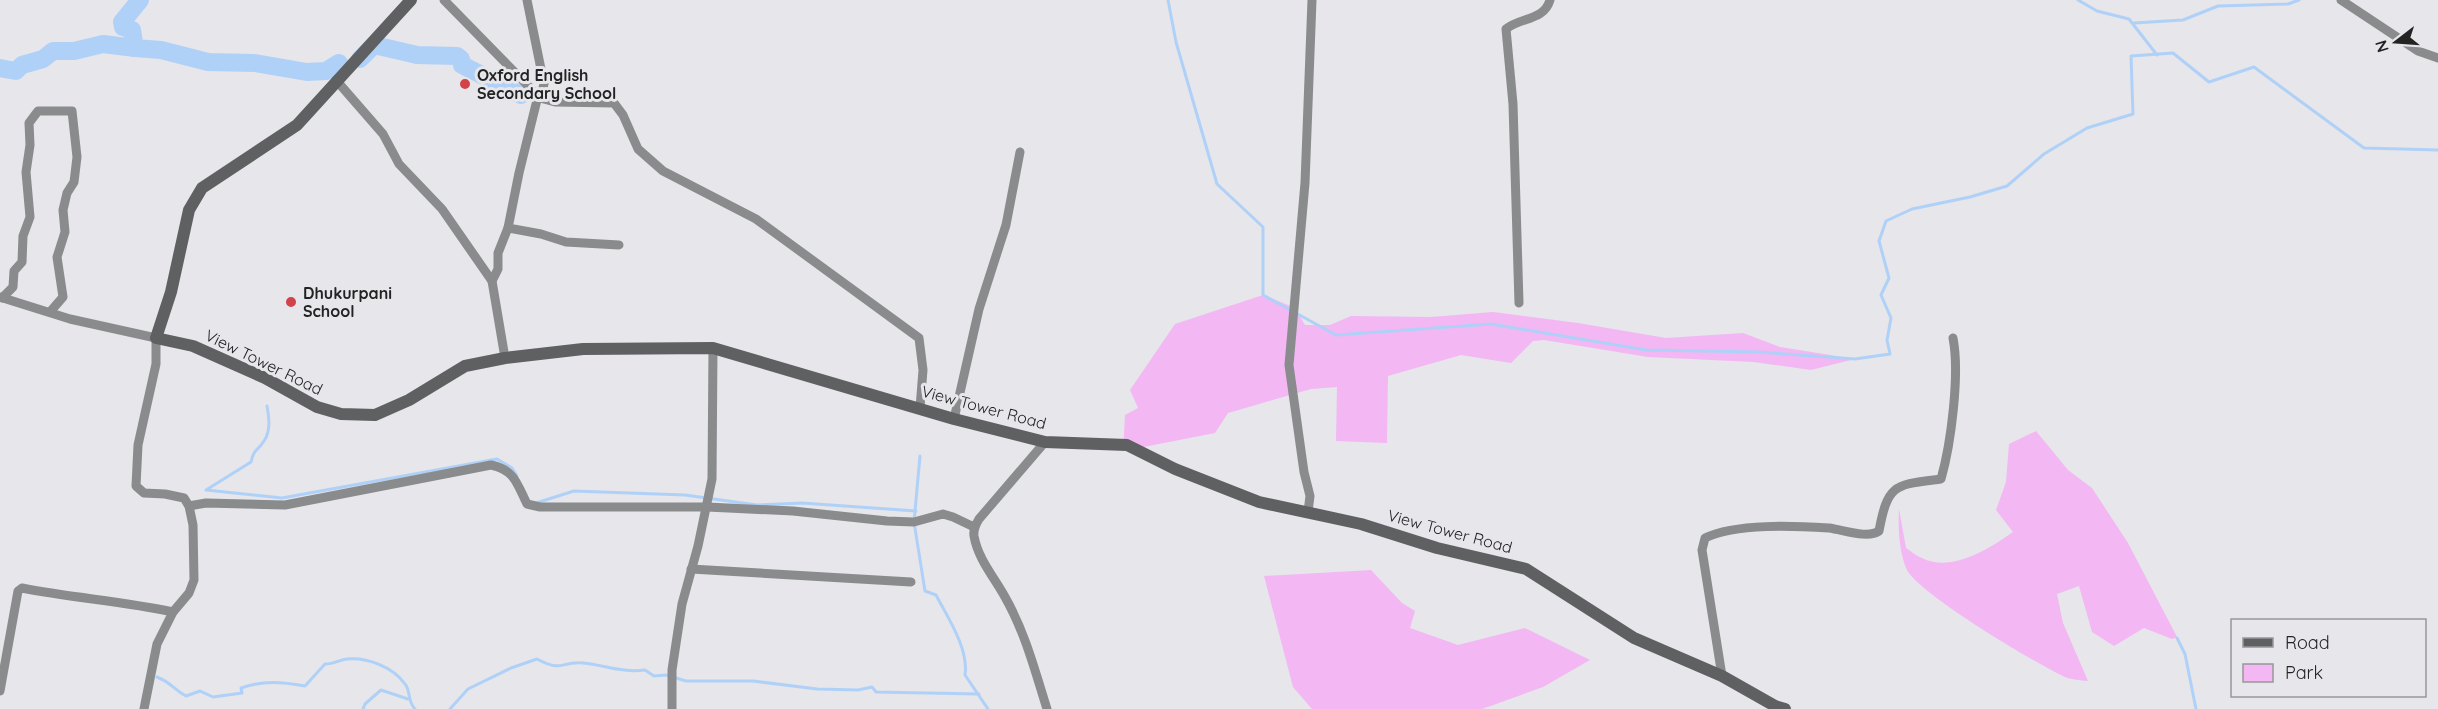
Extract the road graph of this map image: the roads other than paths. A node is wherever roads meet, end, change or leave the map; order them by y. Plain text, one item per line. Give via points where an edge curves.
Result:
1 (411, 0) edge
2 (444, 0) edge
3 (527, 0) edge
4 (1312, 0) edge
5 (1550, 0) edge
6 (2341, 0) edge
7 (2438, 58) edge
8 (336, 80) junction
9 (540, 98) junction
10 (1020, 152) dead end
11 (508, 228) junction
12 (619, 245) dead end
13 (492, 281) junction
14 (1, 297) edge
15 (1519, 303) dead end
16 (50, 312) junction
17 (156, 338) junction
18 (1953, 338) dead end
19 (713, 348) junction
20 (505, 358) junction
21 (920, 408) junction
22 (954, 419) junction
23 (1045, 442) junction
24 (189, 506) junction
25 (707, 507) junction
26 (1308, 512) junction
27 (974, 527) junction
28 (691, 568) junction
29 (911, 582) dead end
30 (173, 612) junction
31 (1722, 676) junction
32 (0, 691) edge
33 (144, 709) edge
34 (672, 709) edge
35 (1047, 709) edge
36 (1785, 709) edge

1 - 8 street
2 - 9 street
3 - 9 street via 544,84
4 - 26 street via 1305,171 1289,365 1310,496
5 - 15 street via 1542,13 1506,29 1513,104
6 - 7 street via 2418,51
8 - 13 street via 383,135 399,164 442,209
8 - 17 street via 297,125 202,188 189,210 171,292
9 - 11 street
9 - 21 street via 614,103 638,149 663,171 756,219 919,338 923,370
10 - 22 street via 1006,225 979,309
11 - 12 street via 566,242
11 - 13 street
13 - 20 street
14 - 16 street
14 - 16 street via 13,287 30,217 26,172 29,123 38,111 72,111 77,157 74,182 63,210 64,232 57,256 63,297
16 - 17 street
17 - 20 street, View Tower Road via 193,346 265,378 317,407 341,414 375,415 409,400 465,366
17 - 24 street via 156,364 138,445 136,486 144,493 184,498
18 - 31 street via 1954,409 1941,479 1893,490 1885,499 1879,531 1865,535 1828,528 1744,528 1705,538 1702,550
19 - 20 street, View Tower Road via 583,349
19 - 21 street, View Tower Road
19 - 25 street via 712,479
21 - 22 street, View Tower Road
22 - 23 street, View Tower Road
23 - 26 street, View Tower Road via 1127,445 1259,502
23 - 27 street
24 - 25 street via 285,505 491,465 512,474 527,504 540,507
24 - 30 street via 194,580
25 - 27 street via 914,522 943,514
25 - 28 street
26 - 31 street, View Tower Road via 1526,569 1634,638
27 - 35 street via 983,560 1019,627
28 - 29 street
28 - 34 street via 674,659
30 - 32 street via 22,588 18,591
30 - 33 street via 157,644
31 - 36 street, View Tower Road

